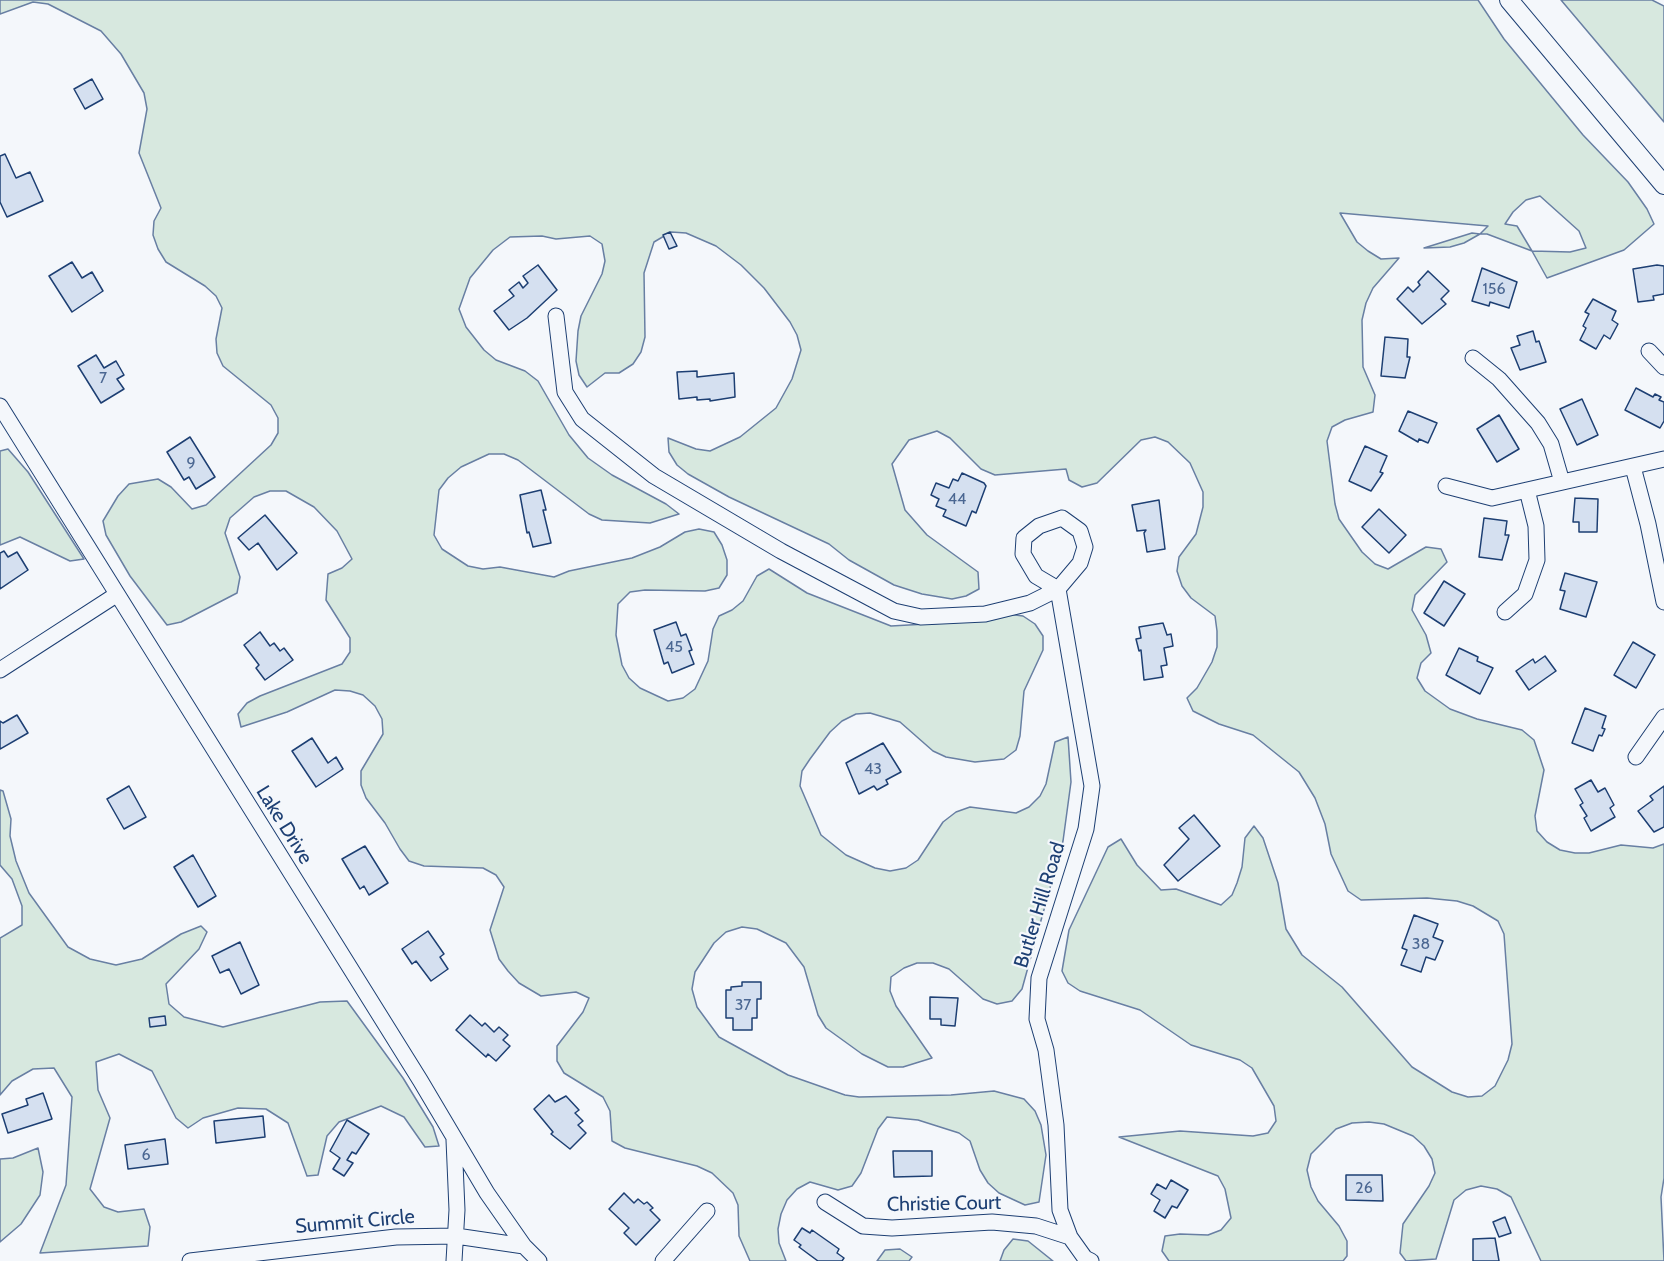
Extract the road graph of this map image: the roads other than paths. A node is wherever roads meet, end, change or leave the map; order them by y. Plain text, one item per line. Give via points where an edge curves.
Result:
1 (1509, 0) edge
2 (1664, 185) edge
3 (556, 316) dead end
4 (1649, 351) dead end
5 (1473, 358) dead end
6 (1664, 367) edge
7 (0, 406) edge
8 (1664, 459) edge
9 (1633, 467) junction
10 (1562, 482) junction
11 (1446, 486) dead end
12 (1527, 490) junction
13 (1058, 589) junction
14 (116, 595) junction
15 (1664, 602) edge
16 (1505, 612) dead end
17 (0, 670) edge
18 (1664, 717) edge
19 (1636, 757) dead end
20 (454, 1137) junction
21 (825, 1202) dead end
22 (707, 1211) dead end
23 (456, 1236) junction
24 (1070, 1237) junction
25 (524, 1246) junction
26 (190, 1261) edge
27 (454, 1261) edge
28 (538, 1261) edge
29 (663, 1261) edge
30 (1091, 1261) edge

1 - 2 street
3 - 13 street via 565,392 582,419 654,476 781,551 894,611 921,617 985,614 1030,603
4 - 6 street
5 - 10 street via 1499,379 1538,423 1551,444
7 - 14 street, Lake Drive
8 - 9 street
9 - 10 street
9 - 15 street
10 - 12 street
11 - 12 street via 1492,498
12 - 16 street via 1536,526 1537,560 1525,594
13 - 13 street via 1080,563 1085,548 1080,531 1062,518 1039,526 1024,538 1023,554 1036,576
13 - 24 street, Butler Hill Road via 1092,786 1086,829 1039,985 1037,1019 1046,1050 1056,1125 1060,1210
14 - 17 street
14 - 20 street, Lake Drive
18 - 19 street
20 - 23 street
20 - 25 street, Lake Drive
21 - 24 street, Christie Court via 862,1226 992,1222 1036,1226
22 - 29 street
23 - 25 street, Summit Circle
23 - 26 street, Summit Circle via 396,1237
23 - 27 street
24 - 30 street, Butler Hill Road
25 - 28 street, Lake Drive

